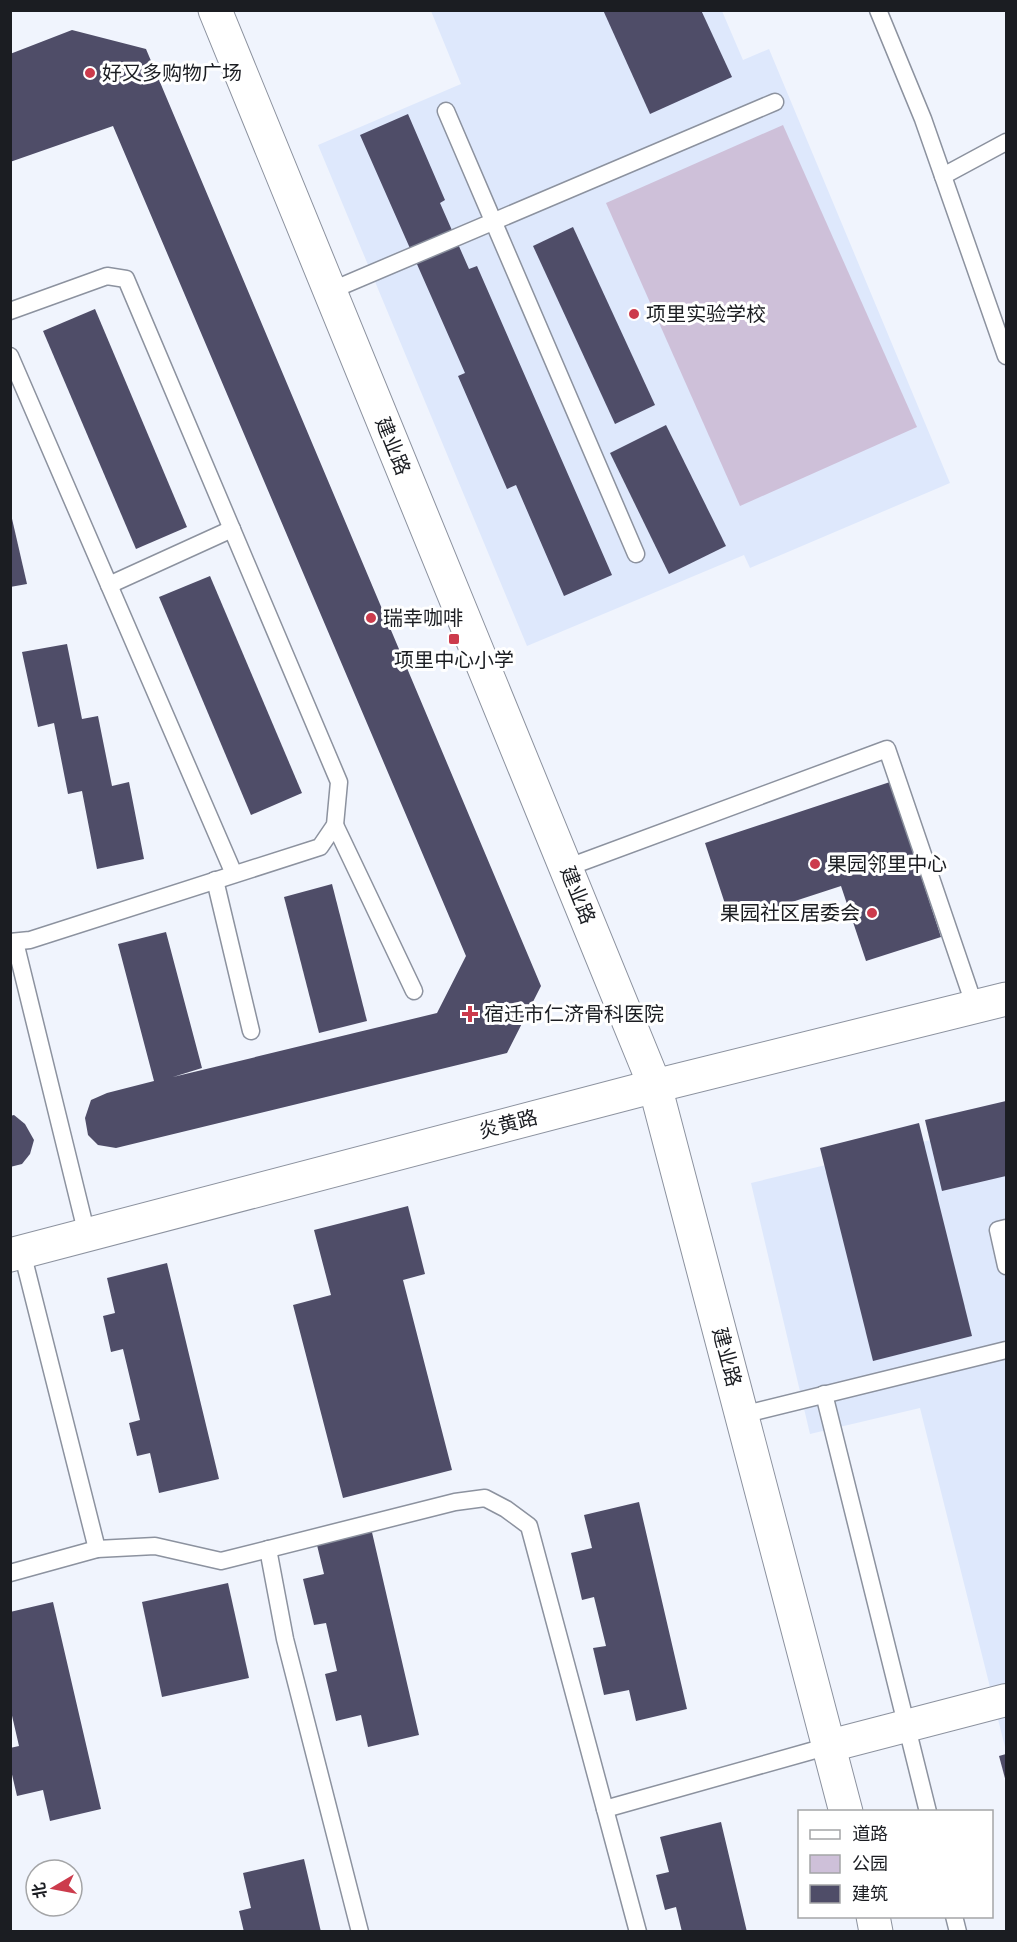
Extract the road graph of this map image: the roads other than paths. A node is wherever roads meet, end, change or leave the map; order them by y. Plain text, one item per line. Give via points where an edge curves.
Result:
1 (215, 10) edge
2 (878, 10) edge
3 (775, 102) dead end
4 (446, 111) dead end
5 (1006, 142) edge
6 (943, 176) junction
7 (493, 222) junction
8 (330, 291) junction
9 (10, 311) edge
10 (10, 356) edge
11 (1006, 356) edge
12 (232, 529) junction
13 (636, 554) dead end
14 (109, 585) junction
15 (336, 825) junction
16 (566, 868) junction
17 (234, 874) junction
18 (215, 880) junction
19 (13, 942) edge
20 (414, 991) dead end
21 (1006, 999) edge
22 (975, 1007) junction
23 (251, 1031) dead end
24 (656, 1086) junction
25 (1006, 1228) edge
26 (87, 1234) junction
27 (16, 1253) edge
28 (1006, 1266) edge
29 (1006, 1350) edge
30 (824, 1395) junction
31 (742, 1415) junction
32 (97, 1549) junction
33 (268, 1549) junction
34 (10, 1573) edge
35 (1006, 1700) edge
36 (906, 1726) junction
37 (829, 1746) junction
38 (605, 1809) junction
39 (845, 1810) edge
40 (927, 1810) edge
41 (360, 1932) edge
42 (638, 1932) edge

1 - 8 street, 建业路
2 - 6 lane
3 - 7 lane
4 - 7 lane
5 - 6 lane
6 - 11 lane
7 - 8 lane
7 - 13 lane
8 - 16 street, 建业路
9 - 12 lane via 107,276 126,279
10 - 14 lane
12 - 14 lane
12 - 15 lane via 339,782
14 - 17 lane
15 - 17 lane via 320,847
15 - 20 lane
16 - 22 lane via 887,749
16 - 24 street, 建业路
17 - 18 lane
18 - 19 lane via 30,940
18 - 23 lane
19 - 26 lane
21 - 22 street, 炎黄路
22 - 24 street, 炎黄路
24 - 26 street, 炎黄路
24 - 31 street, 建业路
25 - 28 lane via 998,1230
26 - 27 street, 炎黄路
27 - 32 lane
29 - 30 lane
30 - 31 lane
30 - 36 lane
31 - 37 street, 建业路
32 - 33 lane via 155,1546 221,1561
32 - 34 lane
33 - 38 lane via 485,1498 529,1526
33 - 41 lane via 285,1639
35 - 36 street
36 - 37 street
36 - 40 lane
37 - 38 lane
37 - 39 street, 建业路
38 - 42 lane

